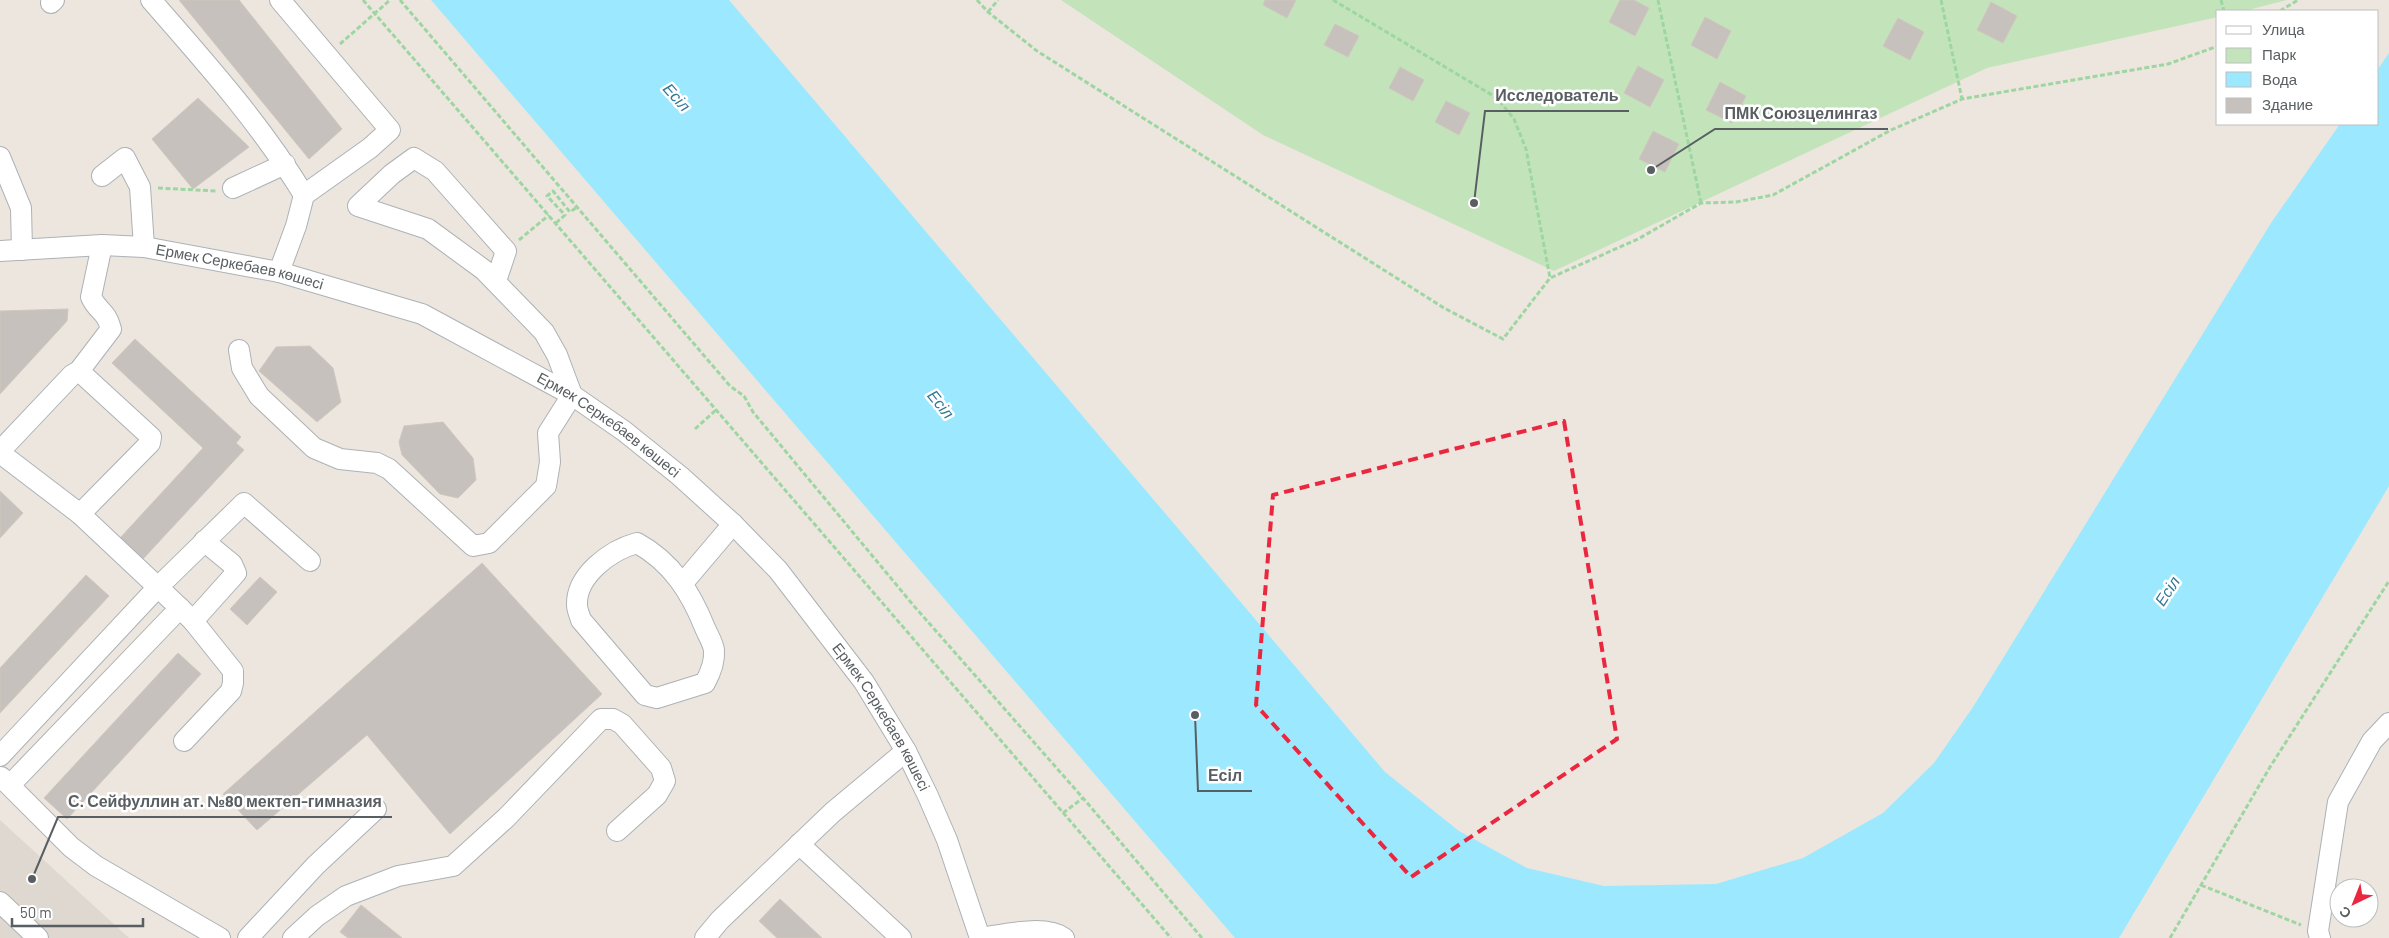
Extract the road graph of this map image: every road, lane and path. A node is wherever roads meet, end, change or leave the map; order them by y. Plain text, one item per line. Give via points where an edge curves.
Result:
1 (152, 0) edge
2 (280, 0) edge
3 (362, 0) edge
4 (390, 0) edge
5 (400, 0) edge
6 (977, 0) edge
7 (998, 0) edge
8 (1333, 0) edge
9 (1658, 0) edge
10 (1941, 0) edge
11 (2298, 0) edge
12 (2282, 10) edge
13 (988, 12) junction
14 (373, 13) junction
15 (2216, 47) edge
16 (328, 55) junction
17 (1962, 99) junction
18 (0, 157) edge
19 (284, 164) junction
20 (102, 176) dead end
21 (140, 187) junction
22 (233, 188) joint
23 (304, 195) junction
24 (1701, 203) junction
25 (577, 207) junction
26 (556, 223) junction
27 (102, 245) junction
28 (144, 247) junction
29 (22, 250) junction
30 (0, 251) edge
31 (279, 272) junction
32 (1550, 278) junction
33 (496, 281) junction
34 (239, 350) dead end
35 (79, 371) junction
36 (572, 395) junction
37 (716, 409) junction
38 (695, 428) dead end
39 (0, 452) edge
40 (80, 514) junction
41 (733, 524) junction
42 (204, 542) junction
43 (310, 561) dead end
44 (2389, 581) edge
45 (683, 583) junction
46 (157, 588) junction
47 (187, 614) junction
48 (2389, 723) edge
49 (184, 741) dead end
50 (906, 751) junction
51 (0, 756) edge
52 (4, 782) edge
53 (1083, 798) junction
54 (376, 809) dead end
55 (1062, 813) junction
56 (617, 831) dead end
57 (798, 844) junction
58 (2201, 885) junction
59 (0, 902) edge
60 (2319, 935) edge
61 (38, 938) edge
62 (220, 938) edge
63 (248, 938) edge
64 (293, 938) edge
65 (705, 938) edge
66 (901, 938) edge
67 (980, 938) edge
68 (1064, 938) edge
69 (1171, 938) edge
70 (1202, 938) edge
71 (2170, 938) edge

1 - 19 street via 238,100
2 - 16 street
3 - 14 path
4 - 14 path
5 - 25 path
6 - 13 path
7 - 13 path
8 - 32 path via 1497,98 1514,119 1526,149
9 - 24 path
10 - 17 path
11 - 12 path
13 - 32 path via 1037,51 1444,308 1503,339
14 - 16 path
14 - 26 path
15 - 17 path via 2168,64
16 - 23 street via 390,130
17 - 24 path via 1891,130 1773,195 1736,202
18 - 29 street via 21,208
19 - 22 street
19 - 23 street
20 - 21 street via 125,158
21 - 22 path via 223,192
21 - 28 street
23 - 31 street
24 - 32 path via 1638,239
25 - 26 path via 570,212 553,191 547,196 565,215
25 - 53 path via 730,386 744,396 753,412 914,606
26 - 37 path
27 - 28 street, Ермек Серкебаев көшесі
27 - 29 street, Ермек Серкебаев көшесі
27 - 35 street via 92,297 108,316 111,328
28 - 31 street, Ермек Серкебаев көшесі
29 - 30 street, Ермек Серкебаев көшесі
31 - 36 street, Ермек Серкебаев көшесі via 422,314
33 - 33 street via 506,252 435,172 414,158 358,206 428,229
33 - 36 street via 514,304 544,332 557,355
34 - 36 street via 242,368 259,396 314,448 340,460 377,463 389,469 473,546 489,543 546,486 550,462 548,433
35 - 39 street
35 - 40 street via 151,437 150,442
36 - 41 street, Ермек Серкебаев көшесі via 673,470
37 - 38 path
37 - 55 path
39 - 40 street
40 - 46 street
41 - 45 street
41 - 50 street, Ермек Серкебаев көшесі via 778,570 823,626 864,682
42 - 43 street via 244,503
42 - 46 street
42 - 47 street via 232,564 236,573
44 - 58 path via 2270,767
45 - 45 street via 694,600 714,649 712,669 706,683 658,698 645,695 581,620 577,606 579,592 588,575 608,556 637,543 650,550
46 - 47 street
46 - 51 street
47 - 49 street via 233,671 233,683 231,691
47 - 52 street
48 - 60 street via 2372,741 2338,802
50 - 57 street
50 - 67 street, Ермек Серкебаев көшесі via 947,840
52 - 62 street via 71,847 96,866
53 - 55 path
53 - 70 path
54 - 63 street via 316,865
55 - 69 path
56 - 64 street via 657,795 665,781 661,768 622,724 613,719 601,719 506,818 453,866 398,876 346,896
57 - 65 street
57 - 66 street
58 - 60 path
58 - 71 path
59 - 61 street
67 - 68 street via 1034,931 1057,933

